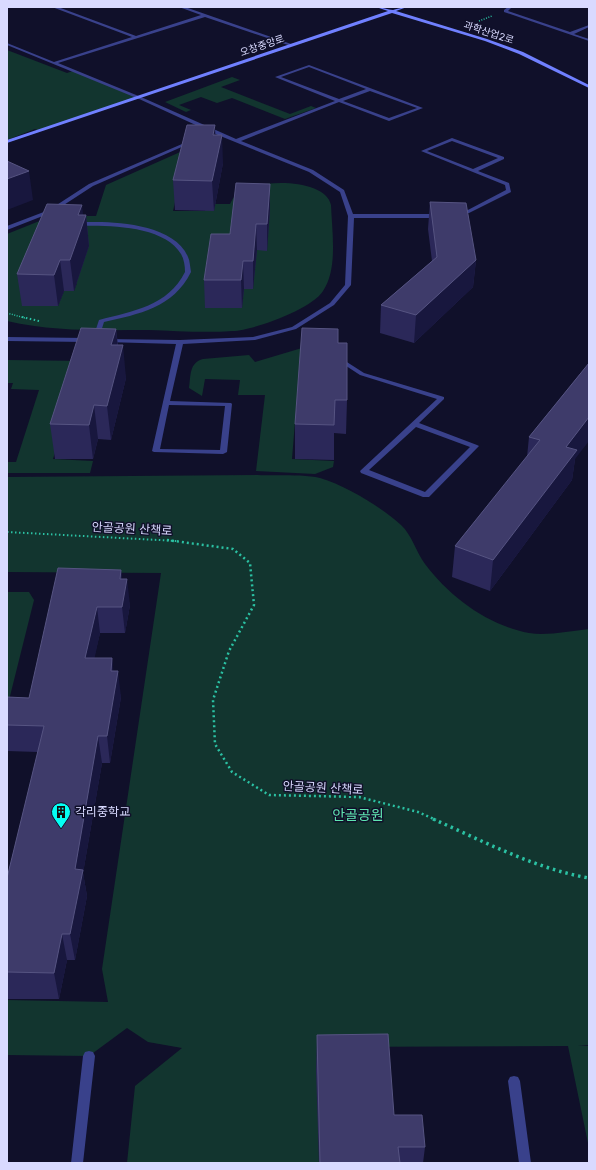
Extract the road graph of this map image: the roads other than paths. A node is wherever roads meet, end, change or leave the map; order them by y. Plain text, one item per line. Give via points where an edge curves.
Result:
1 (54, 7) edge
2 (182, 7) edge
3 (378, 7) edge
4 (404, 7) edge
5 (510, 7) edge
6 (392, 11) junction
7 (206, 15) junction
8 (589, 26) edge
9 (572, 33) junction
10 (136, 37) junction
11 (589, 40) edge
12 (7, 44) edge
13 (292, 45) junction
14 (54, 63) junction
15 (589, 87) edge
16 (370, 89) junction
17 (139, 98) junction
18 (338, 100) junction
19 (215, 132) junction
20 (208, 135) edge
21 (238, 140) junction
22 (193, 141) edge
23 (7, 142) edge
24 (475, 170) junction
25 (51, 212) junction
26 (453, 214) edge
27 (447, 215) edge
28 (58, 216) edge
29 (351, 216) junction
30 (70, 224) edge
31 (7, 228) edge
32 (7, 339) edge
33 (96, 340) junction
34 (180, 342) junction
35 (331, 353) edge
36 (166, 403) junction
37 (415, 424) junction
38 (89, 1056) dead end
39 (514, 1081) dead end
40 (77, 1163) edge
41 (525, 1163) edge

1 - 10 street
2 - 7 street
3 - 6 street, 과학산업2로
4 - 6 street, 오창중앙로
5 - 9 street via 505,11
6 - 13 street, 오창중앙로
6 - 15 street, 과학산업2로 via 520,53
7 - 10 street
7 - 13 street
8 - 9 street
9 - 11 street
10 - 14 street
12 - 14 street
13 - 17 street, 오창중앙로
14 - 17 street
16 - 18 street
16 - 18 street via 421,108 389,120
16 - 18 street via 309,66 277,77
17 - 19 street
17 - 23 street, 오창중앙로
18 - 21 street
19 - 20 street
19 - 21 street
21 - 29 street via 311,171 342,191
22 - 25 street via 91,185
24 - 24 street via 431,154 423,151 452,139 502,158
24 - 26 street via 507,184 509,192 467,212
25 - 28 street
25 - 31 street
27 - 29 street
29 - 34 street via 348,285 332,304 297,330 254,339
30 - 33 street via 123,225 156,233 176,244 186,257 188,272 180,287 161,302 134,313 101,320
32 - 33 street
33 - 34 street
34 - 36 street
35 - 37 street via 362,374 442,398
36 - 36 street via 156,451 223,452 229,404
37 - 37 street via 364,471 426,495 475,446
38 - 40 street
39 - 41 street

